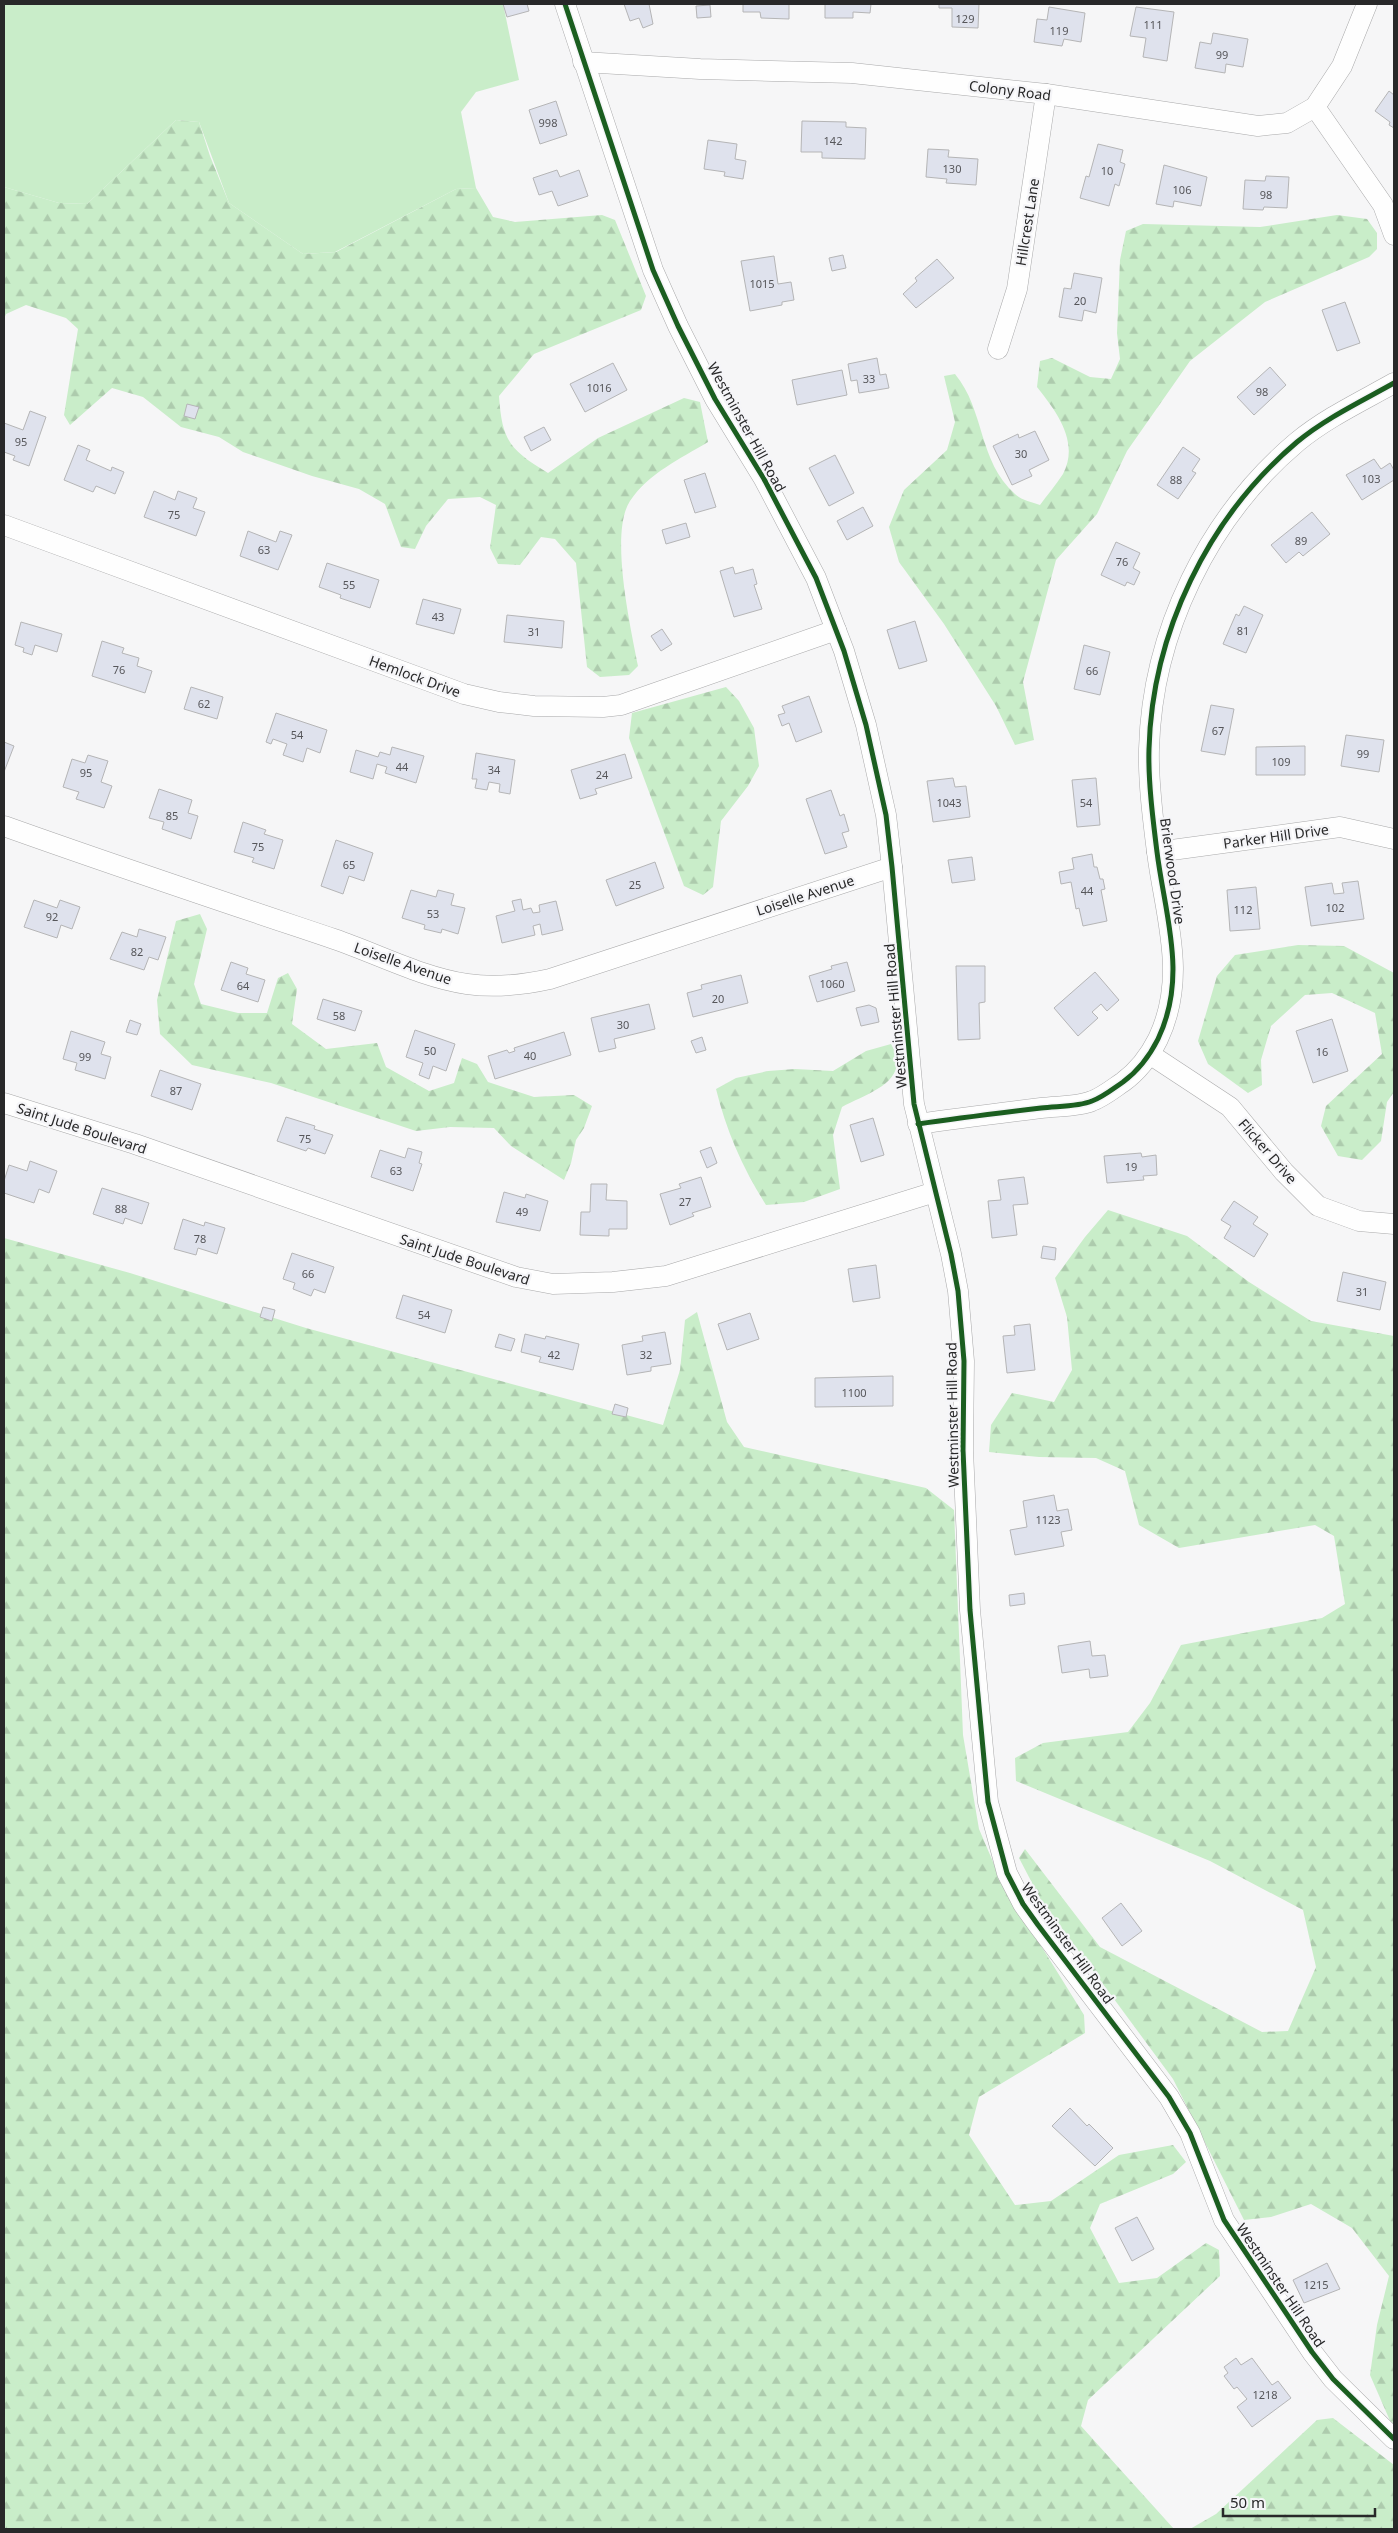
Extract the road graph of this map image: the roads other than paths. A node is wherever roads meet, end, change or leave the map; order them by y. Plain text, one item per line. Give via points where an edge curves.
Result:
1 (565, 4) edge
2 (1367, 4) edge
3 (584, 62) junction
4 (1046, 94) junction
5 (1315, 106) junction
6 (1394, 235) edge
7 (998, 348) dead end
8 (1394, 383) edge
9 (4, 525) edge
10 (836, 630) junction
11 (4, 826) edge
12 (1394, 839) edge
13 (1157, 852) junction
14 (892, 867) junction
15 (1151, 1055) junction
16 (4, 1103) edge
17 (918, 1124) junction
18 (935, 1192) junction
19 (1394, 1224) edge
20 (1394, 2439) edge

1 - 3 street, Westminster Hill Road
2 - 5 street, Colony Road via 1342,66
3 - 4 street, Colony Road via 852,73
3 - 10 street, Westminster Hill Road via 660,286 715,399 764,479 816,578
4 - 5 street, Colony Road via 1258,126 1287,123
4 - 7 street, Hillcrest Lane via 1017,290
5 - 6 street via 1383,204
8 - 13 street, Brierwood Drive via 1298,442 1237,506 1198,564 1175,615 1154,692 1149,750
9 - 10 street, Hemlock Drive via 464,694 499,702 571,708 621,705
10 - 14 street, Westminster Hill Road via 866,724 886,816
11 - 14 street, Loiselle Avenue via 448,980 490,986 521,986 550,979
12 - 13 street, Parker Hill Drive via 1340,827
13 - 15 street, Brierwood Drive via 1169,919 1175,980 1166,1022
14 - 17 street, Westminster Hill Road
15 - 17 street, Brierwood Drive via 1126,1080 1092,1101
15 - 19 street, Flicker Drive via 1230,1108 1284,1172 1318,1206 1359,1221
16 - 18 street, Saint Jude Boulevard via 134,1144 498,1272 554,1284 666,1276
17 - 18 street, Westminster Hill Road
18 - 20 street, Westminster Hill Road via 952,1254 964,1361 964,1478 973,1658 981,1715 982,1758 988,1802 1007,1873 1038,1925 1169,2097 1190,2133 1224,2220 1312,2352 1333,2379

